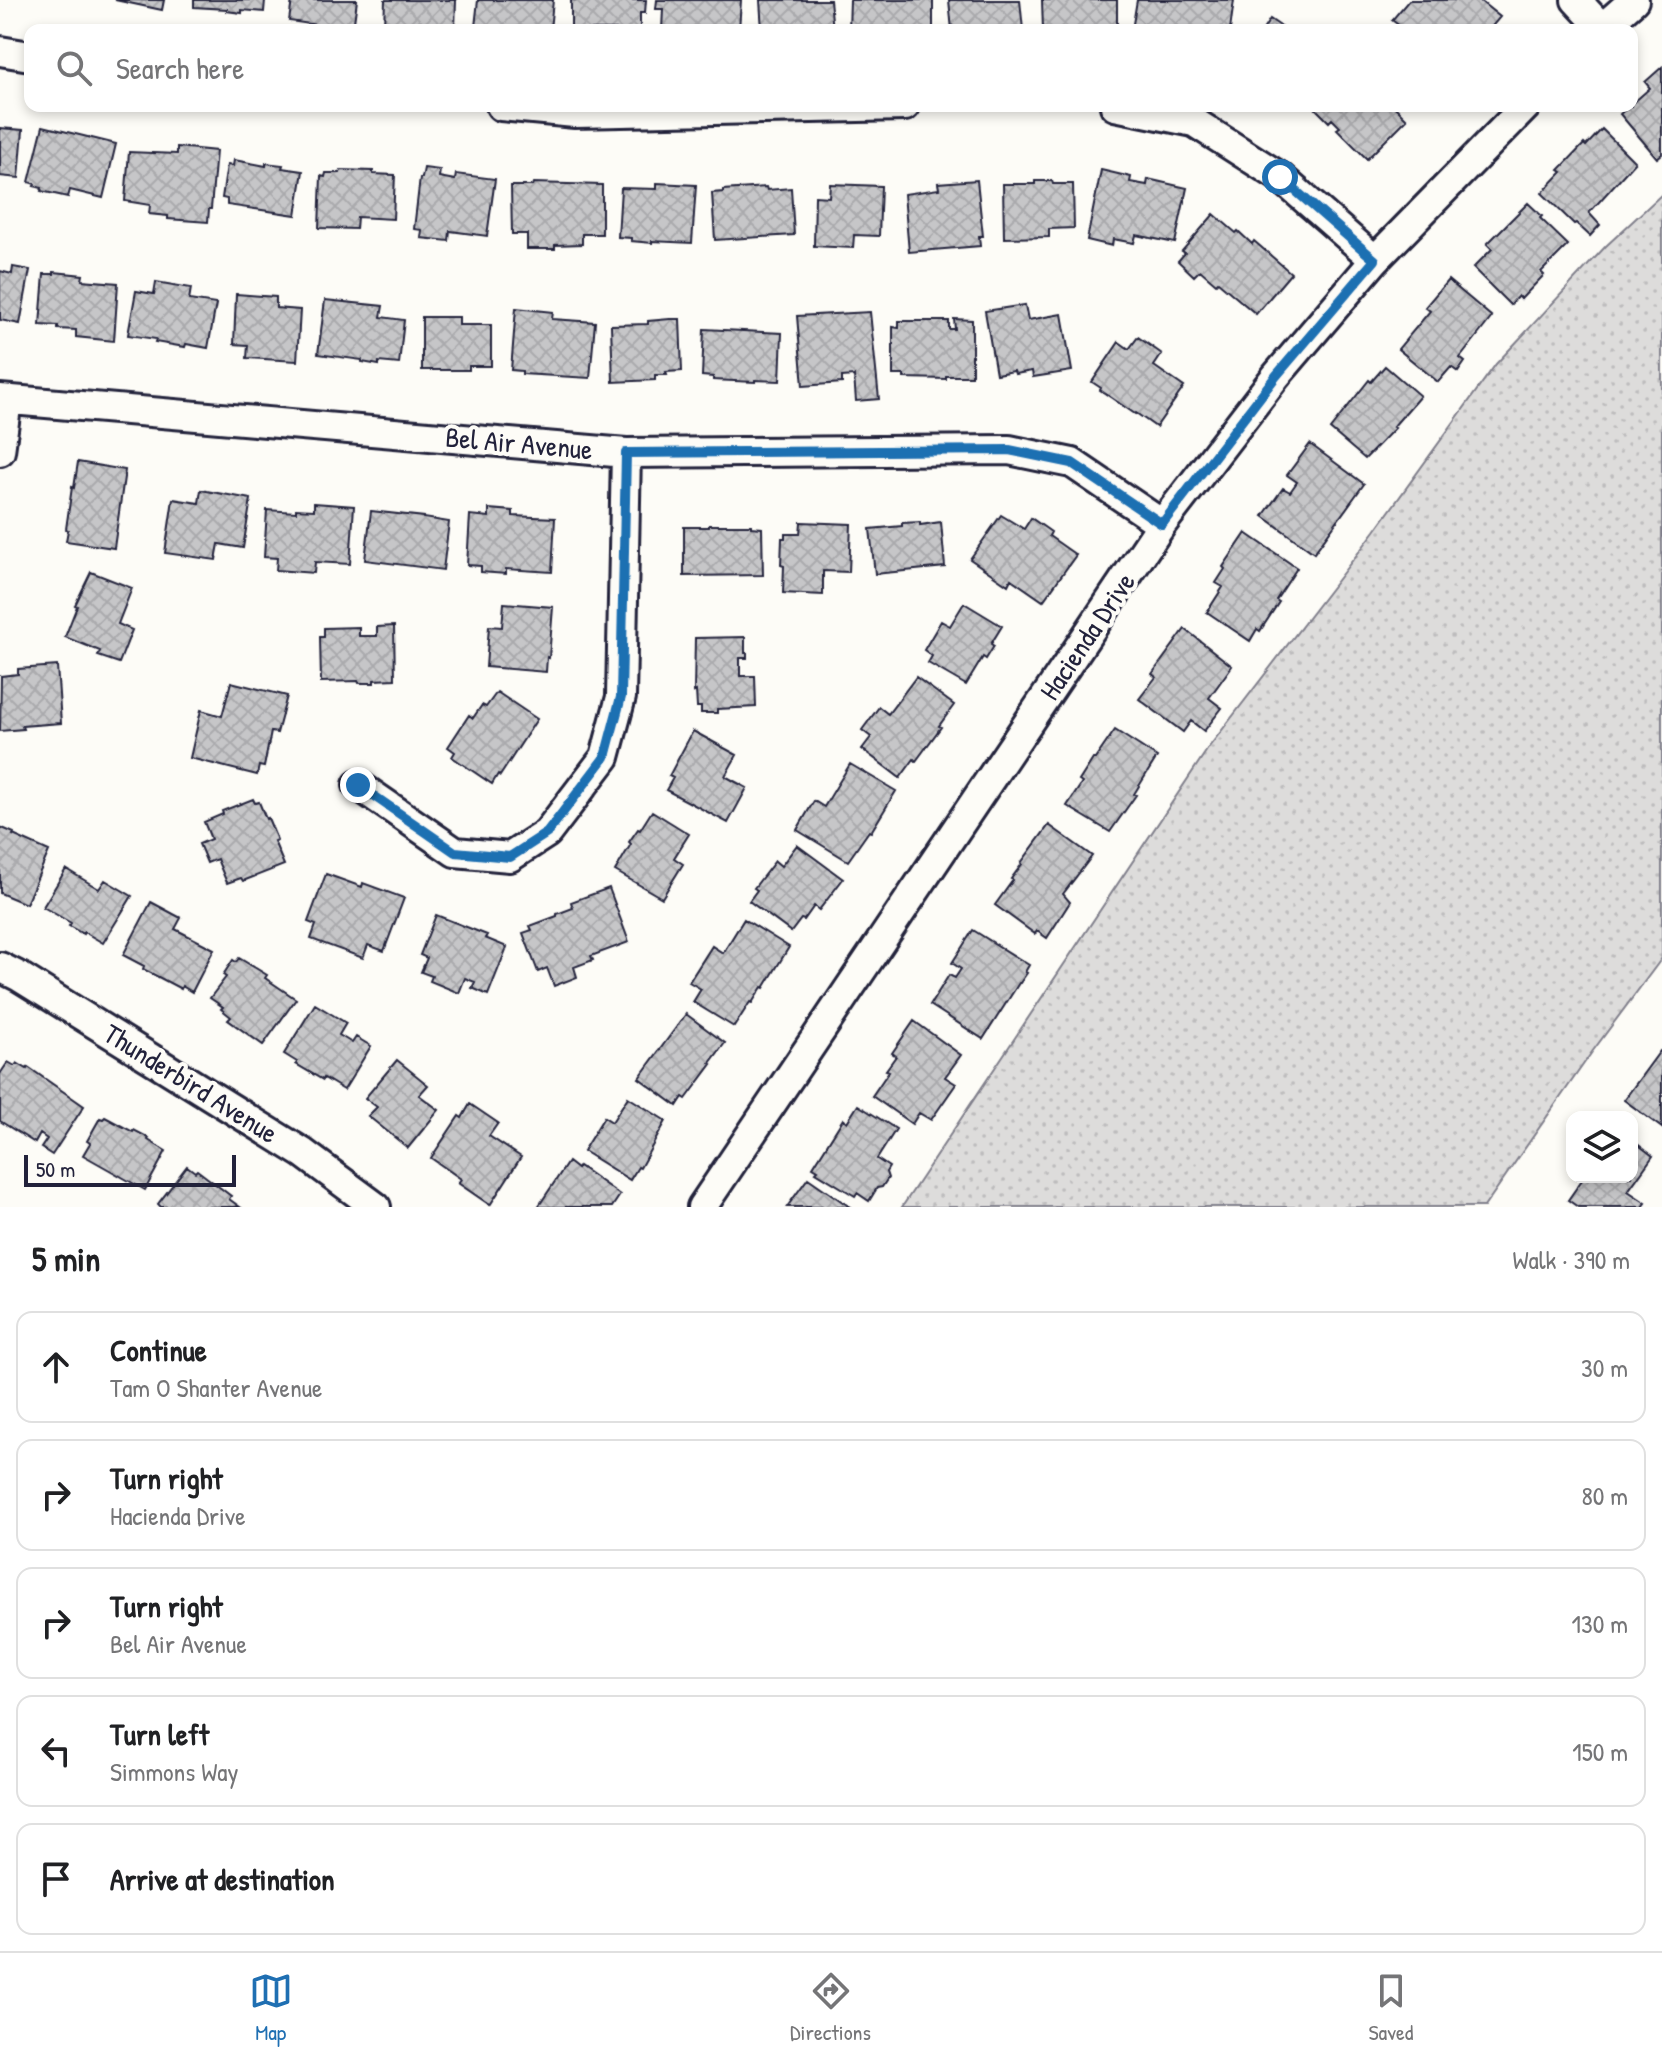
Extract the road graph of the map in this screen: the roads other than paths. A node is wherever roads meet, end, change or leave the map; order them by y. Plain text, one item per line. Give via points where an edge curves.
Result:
1 (1576, 0) edge
2 (1634, 0) edge
3 (1597, 24) edge
4 (1607, 24) edge
5 (0, 51) edge
6 (24, 55) edge
7 (564, 112) edge
8 (622, 112) edge
9 (1145, 112) edge
10 (1520, 112) edge
11 (1375, 260) junction
12 (4, 399) edge
13 (0, 451) edge
14 (626, 453) junction
15 (1162, 524) junction
16 (358, 785) dead end
17 (0, 967) edge
18 (376, 1207) edge
19 (702, 1207) edge

1 - 3 street
2 - 4 street
5 - 6 street
7 - 8 street
9 - 11 street via 1194,122 1280,177
10 - 11 street, Hacienda Drive
11 - 15 street, Hacienda Drive via 1276,376
12 - 13 street
12 - 14 street, Bel Air Avenue
14 - 15 street, Bel Air Avenue via 1009,450 1072,463
14 - 16 street via 621,697 605,757 547,833 510,857 455,852
15 - 19 street, Hacienda Drive
17 - 18 street, Thunderbird Avenue via 303,1153

